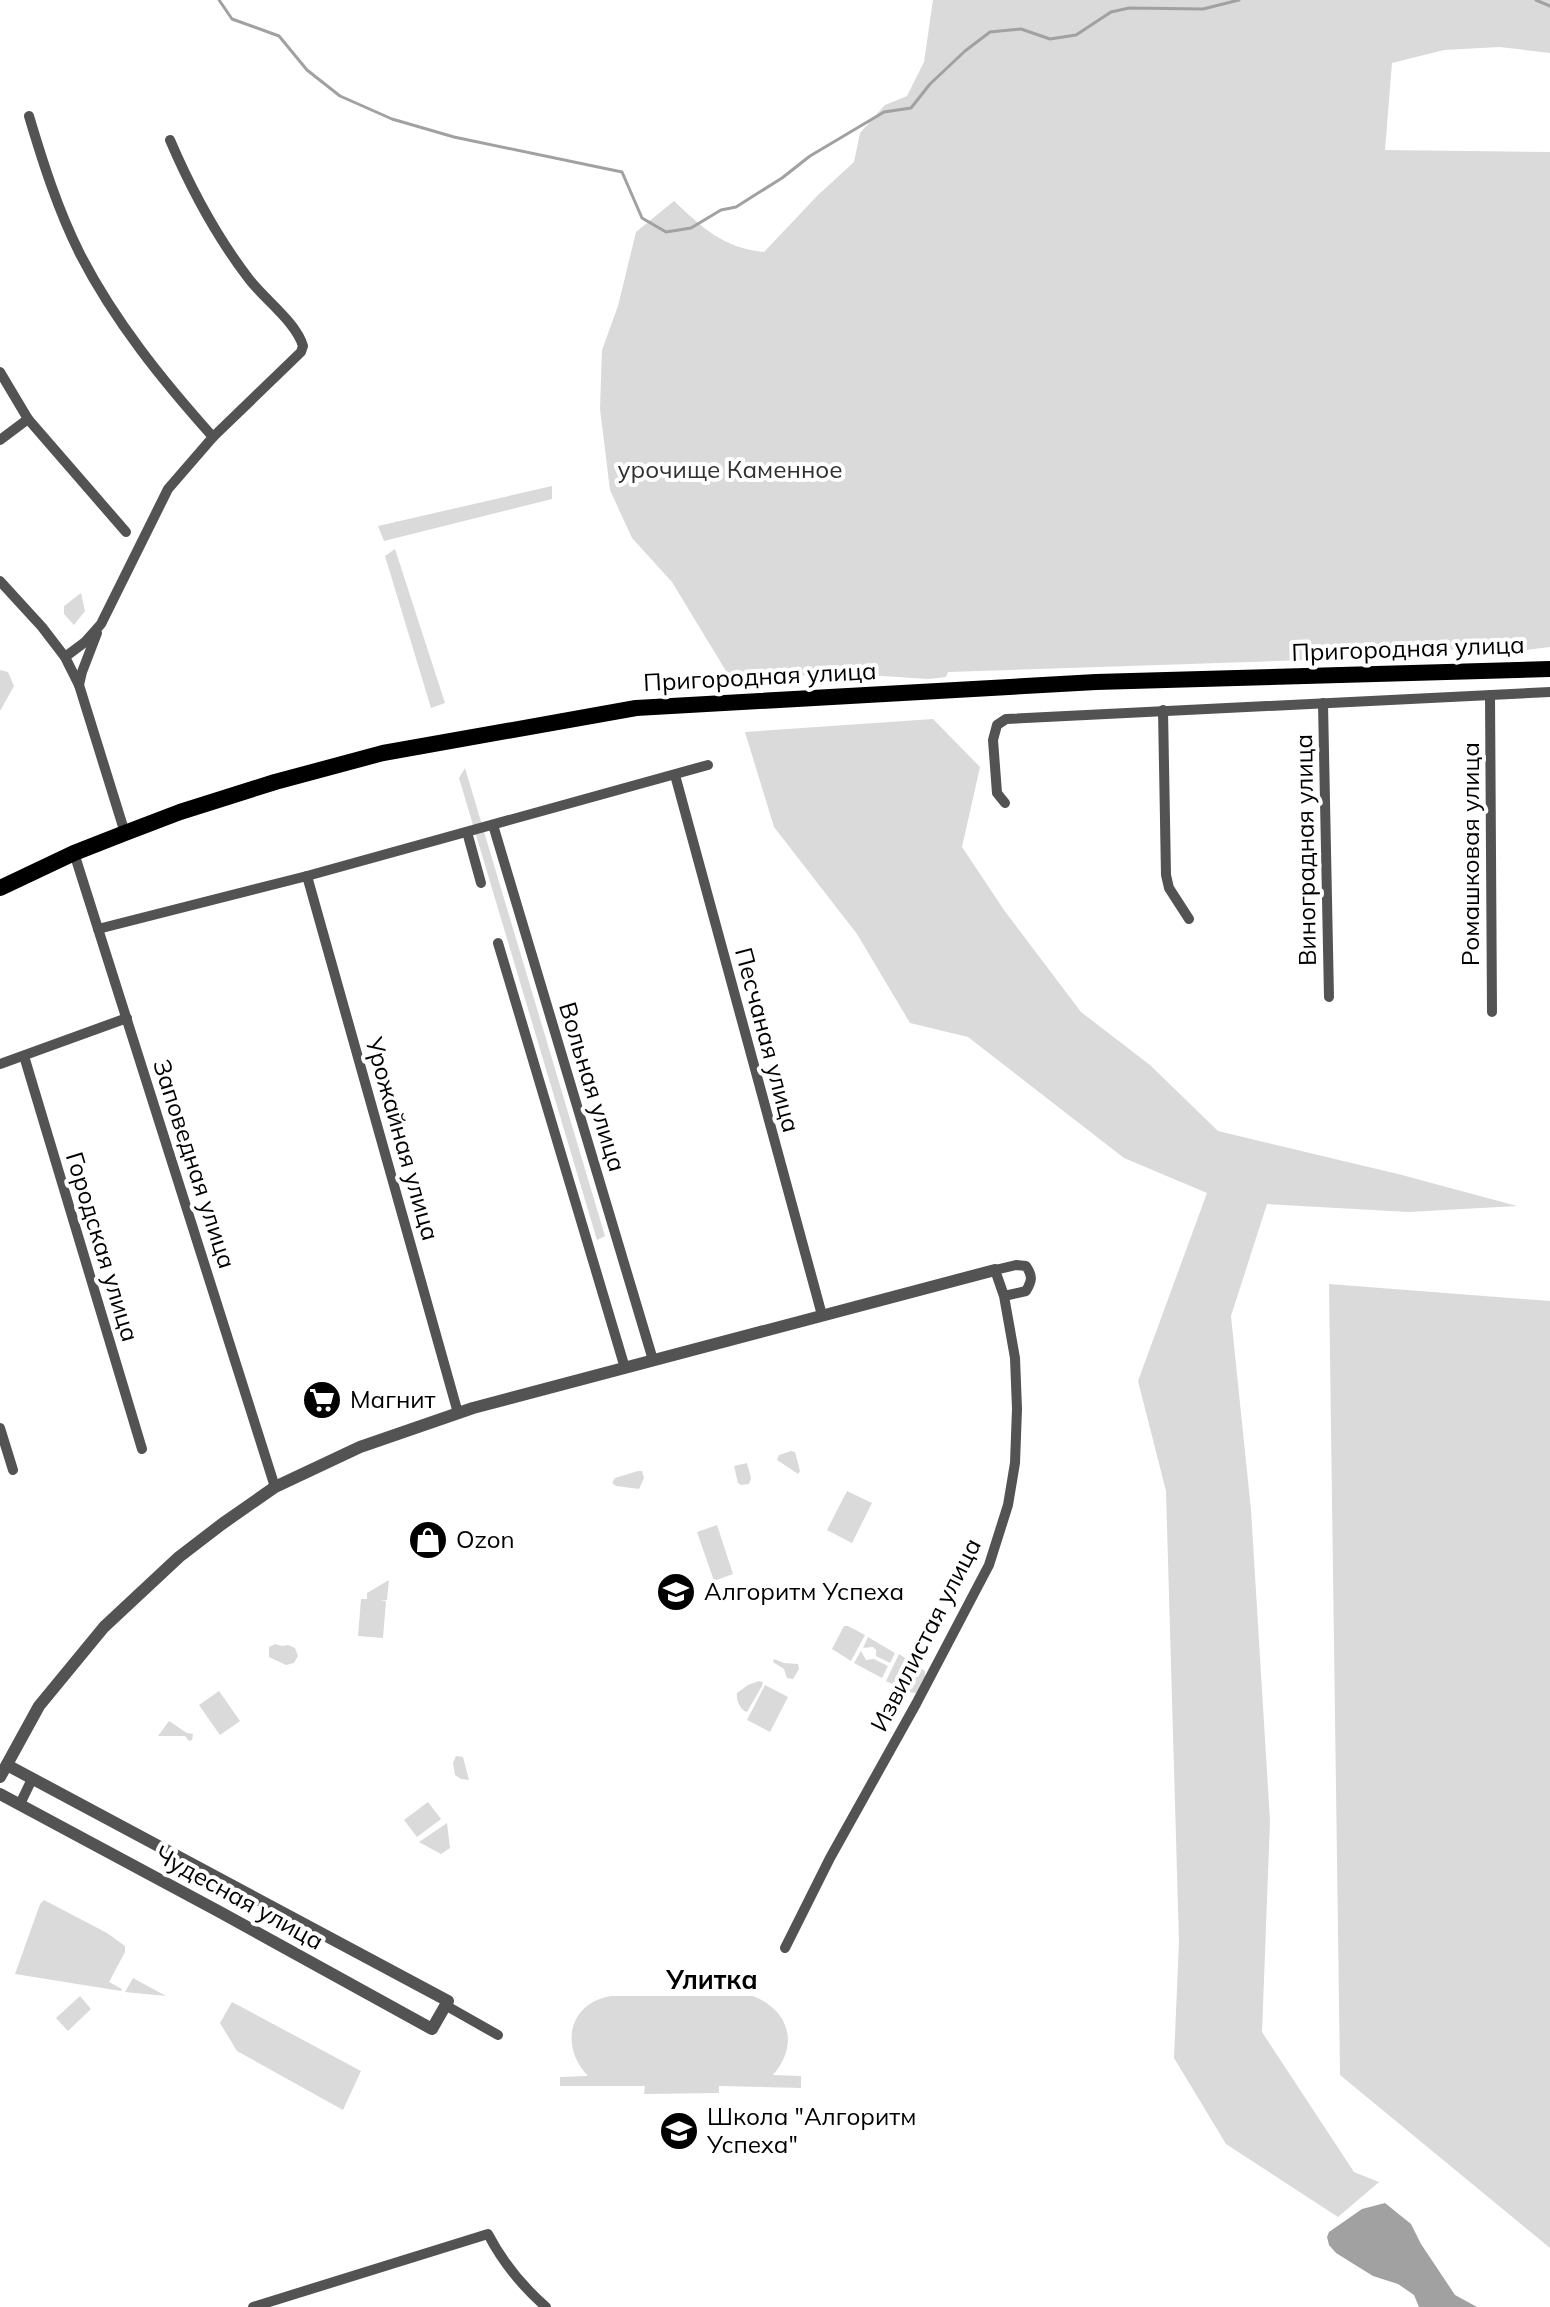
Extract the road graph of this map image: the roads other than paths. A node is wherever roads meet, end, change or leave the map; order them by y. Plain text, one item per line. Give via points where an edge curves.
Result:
1 (29, 116) dead end
2 (170, 140) dead end
3 (0, 372) edge
4 (28, 419) junction
5 (213, 437) junction
6 (0, 440) edge
7 (126, 532) dead end
8 (0, 581) edge
9 (101, 624) junction
10 (65, 657) junction
11 (1550, 669) edge
12 (79, 685) junction
13 (1550, 692) edge
14 (1490, 695) junction
15 (1323, 703) junction
16 (1163, 710) junction
17 (708, 765) dead end
18 (675, 775) junction
19 (1005, 803) dead end
20 (493, 825) junction
21 (467, 832) junction
22 (125, 833) junction
23 (74, 853) junction
24 (307, 876) junction
25 (481, 883) dead end
26 (0, 888) edge
27 (1189, 919) dead end
28 (98, 929) junction
29 (498, 943) dead end
30 (1329, 997) dead end
31 (1492, 1012) dead end
32 (127, 1018) junction
33 (24, 1056) junction
34 (0, 1064) edge
35 (995, 1270) junction
36 (1004, 1296) junction
37 (822, 1315) junction
38 (653, 1360) junction
39 (625, 1368) junction
40 (458, 1413) junction
41 (0, 1428) edge
42 (142, 1449) dead end
43 (13, 1470) dead end
44 (275, 1487) junction
45 (3, 1771) edge
46 (32, 1779) junction
47 (0, 1794) edge
48 (20, 1804) junction
49 (785, 1948) dead end
50 (445, 2005) junction
51 (498, 2035) dead end
52 (253, 2307) edge
53 (546, 2307) edge

1 - 5 street via 60,209 103,295 154,369
2 - 5 street via 212,225 303,346
3 - 4 street
4 - 6 street
4 - 7 street
5 - 9 street via 168,489
8 - 10 street
9 - 10 street
9 - 12 street
10 - 12 street
11 - 22 main road, Пригородная улица via 1096,682 636,708 383,753 248,790
12 - 22 street
13 - 14 street, Пригородная улица
14 - 15 street, Пригородная улица
14 - 31 street, Ромашковая улица
15 - 16 street, Пригородная улица
15 - 30 street, Виноградная улица
16 - 19 street, Пригородная улица via 1006,719 997,725 993,740 997,793
16 - 27 street via 1166,875
17 - 18 street
18 - 20 street
18 - 37 street, Песчаная улица
20 - 21 street
20 - 38 street, Вольная улица
21 - 24 street
21 - 25 street
22 - 23 main road, Пригородная улица
23 - 26 main road, Пригородная улица
23 - 28 street, Заповедная улица
24 - 28 street
24 - 40 street, Урожайная улица
28 - 32 street, Заповедная улица
29 - 39 street, Вольная улица
32 - 33 street
32 - 44 street, Заповедная улица
33 - 34 street
33 - 42 street, Городская улица
35 - 36 street, Извилистая улица
35 - 36 street via 1026,1266 1031,1274 1026,1291
35 - 37 street
36 - 49 street, Извилистая улица via 1015,1358 1015,1463 989,1565
37 - 38 street
38 - 39 street
39 - 40 street
40 - 44 street via 360,1447
41 - 43 street
44 - 45 street via 179,1557 104,1627 39,1706
45 - 46 street, Чудесная улица
46 - 48 street
46 - 50 street, Чудесная улица via 421,1986 448,2001
47 - 48 street, Чудесная улица
48 - 50 street, Чудесная улица via 432,2029
50 - 51 street, Чудесная улица
52 - 53 street via 488,2234 506,2265

